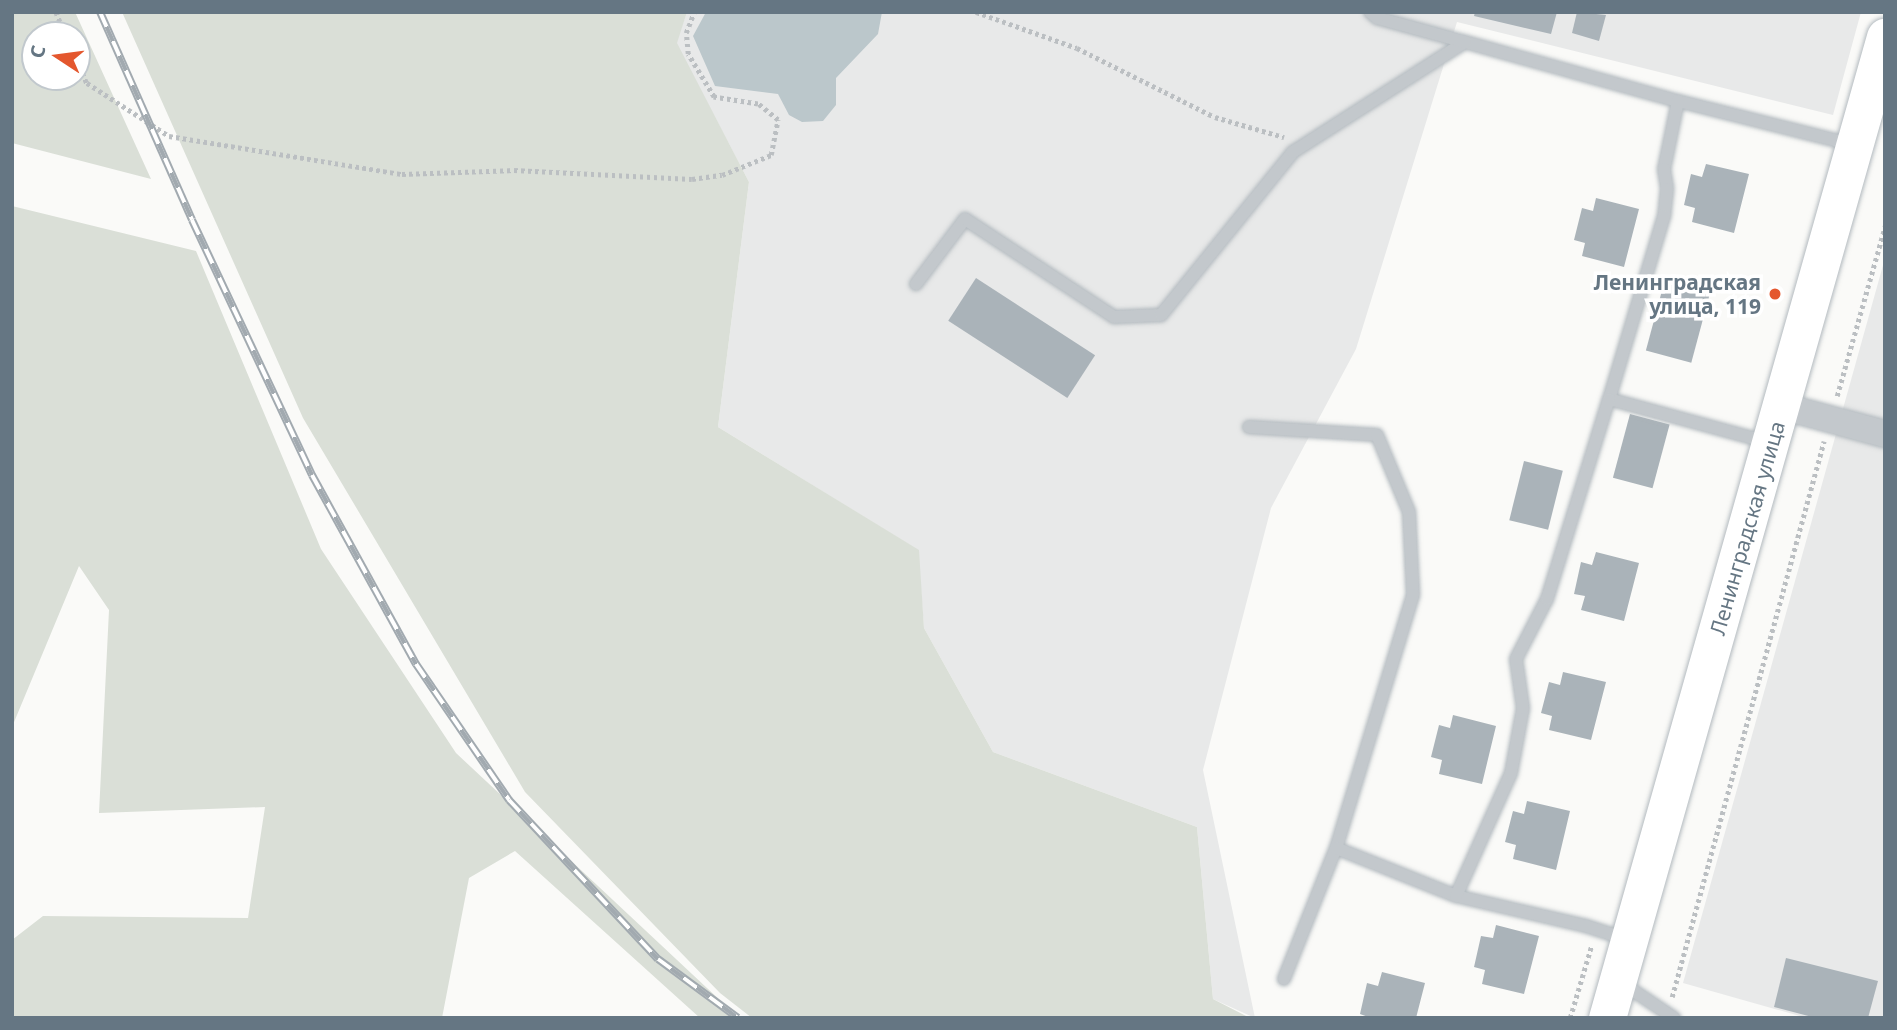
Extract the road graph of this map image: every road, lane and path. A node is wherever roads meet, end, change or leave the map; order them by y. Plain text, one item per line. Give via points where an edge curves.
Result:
1 (694, 12) edge
2 (976, 12) edge
3 (1370, 12) edge
4 (1885, 37) edge
5 (1465, 42) junction
6 (91, 86) edge
7 (1678, 102) junction
8 (1305, 144) junction
9 (1854, 145) junction
10 (1885, 226) edge
11 (916, 284) dead end
12 (1609, 399) junction
13 (1781, 406) junction
14 (1830, 418) junction
15 (1249, 427) dead end
16 (1885, 435) edge
17 (1771, 443) junction
18 (1336, 848) junction
19 (1456, 896) junction
20 (1596, 929) junction
21 (1630, 940) junction
22 (1283, 979) dead end
23 (1618, 980) junction
24 (1671, 1016) edge
25 (1570, 1018) edge
26 (1607, 1018) edge

1 - 6 path via 686,33 688,54 714,97 758,104 778,120 771,155 722,175 692,179 514,170 402,174 169,136
2 - 8 path via 1077,48 1215,117
3 - 5 lane via 1377,18
4 - 9 main road, Ленинградская улица
5 - 7 lane
5 - 8 lane
7 - 9 lane
7 - 12 lane via 1664,169 1664,216
8 - 11 lane via 1293,152 1161,316 1114,317 965,219
9 - 13 main road, Ленинградская улица
10 - 14 path
12 - 17 lane
12 - 19 lane via 1547,599 1517,659 1523,708 1511,773
13 - 14 street
13 - 17 main road, Ленинградская улица
14 - 16 street
14 - 24 path
15 - 18 lane via 1377,435 1409,512 1413,594
17 - 21 main road, Ленинградская улица
18 - 19 lane
18 - 22 lane
19 - 20 lane
20 - 21 lane
20 - 25 path
21 - 23 main road, Ленинградская улица
23 - 24 lane
23 - 26 main road, Ленинградская улица

